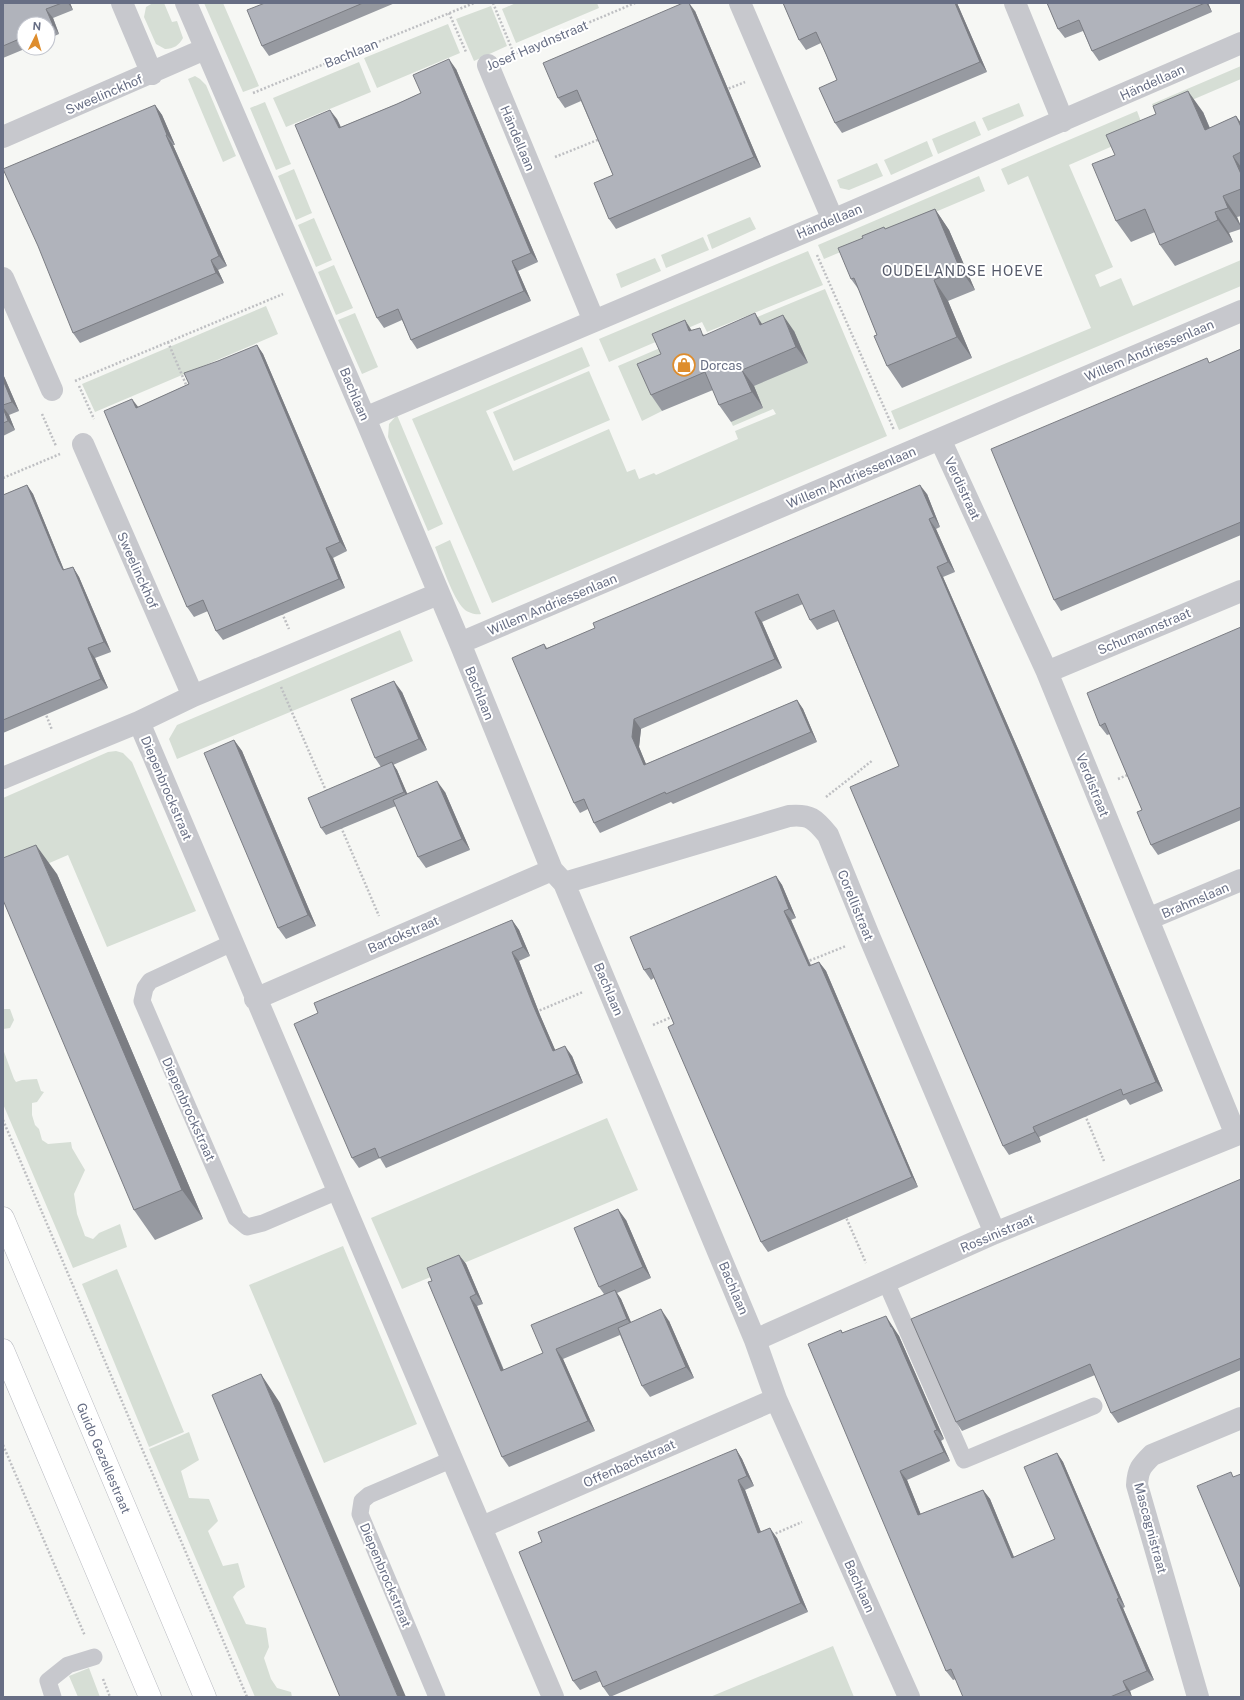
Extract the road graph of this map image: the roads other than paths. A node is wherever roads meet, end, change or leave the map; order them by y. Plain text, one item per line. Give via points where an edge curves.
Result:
1 (122, 3) edge
2 (186, 3) edge
3 (740, 3) edge
4 (1015, 3) edge
5 (1241, 43) edge
6 (205, 49) junction
7 (488, 65) road end
8 (152, 74) junction
9 (1063, 121) junction
10 (3, 138) edge
11 (833, 220) junction
12 (3, 278) edge
13 (1241, 311) edge
14 (594, 320) junction
15 (52, 390) road end
16 (365, 418) junction
17 (940, 439) junction
18 (83, 444) dead end
19 (1241, 591) edge
20 (438, 594) junction
21 (460, 643) junction
22 (1047, 672) junction
23 (193, 696) junction
24 (139, 722) junction
25 (3, 778) edge
26 (558, 876) junction
27 (1241, 880) edge
28 (1148, 919) junction
29 (232, 943) junction
30 (255, 999) junction
31 (1239, 1134) edge
32 (338, 1191) junction
33 (3, 1218) edge
34 (995, 1233) junction
35 (881, 1285) junction
36 (755, 1340) junction
37 (3, 1350) edge
38 (776, 1399) junction
39 (1094, 1406) dead end
40 (1241, 1418) edge
41 (453, 1459) junction
42 (482, 1527) junction
43 (94, 1657) road end
44 (53, 1697) edge
45 (150, 1697) edge
46 (205, 1697) edge
47 (437, 1697) edge
48 (553, 1697) edge
49 (909, 1697) edge
50 (1198, 1697) edge

1 - 8 street
2 - 6 street, Bachlaan
3 - 11 street
4 - 9 street
5 - 9 street, Händellaan
6 - 8 street, Sweelinckhof
6 - 16 street, Bachlaan
7 - 14 street, Händellaan
8 - 10 street, Sweelinckhof
9 - 11 street, Händellaan
11 - 14 street, Händellaan
12 - 15 street
13 - 17 street, Willem Andriessenlaan
14 - 16 street, Händellaan
16 - 20 street, Bachlaan
17 - 21 street, Willem Andriessenlaan
17 - 22 street, Verdistraat
18 - 23 street, Sweelinckhof
19 - 22 street, Schumannstraat
20 - 21 street, Bachlaan
20 - 23 street
21 - 26 street, Bachlaan
22 - 28 street, Verdistraat
23 - 24 street
24 - 25 street
24 - 29 street, Diepenbrockstraat
26 - 30 street, Bartokstraat via 390,940
26 - 34 street, Corellistraat via 789,816 804,815 819,823 828,835
26 - 36 street, Bachlaan via 606,982
27 - 28 street, Brahmslaan
28 - 31 street, Verdistraat
29 - 30 street, Diepenbrockstraat
29 - 32 lane, Diepenbrockstraat via 150,981 145,988 142,1001 236,1218 247,1227 263,1223
30 - 32 street, Diepenbrockstraat
31 - 34 street, Rossinistraat
32 - 41 street, Diepenbrockstraat
33 - 46 main road, Guido Gezellestraat
34 - 35 street, Rossinistraat
35 - 36 street, Rossinistraat
35 - 39 lane via 964,1460
36 - 38 street, Bachlaan
37 - 45 main road
38 - 42 street, Offenbachstraat
38 - 49 street, Bachlaan
40 - 50 street, Mascagnistraat via 1152,1455 1138,1471 1137,1485
41 - 42 street, Diepenbrockstraat
41 - 47 lane, Diepenbrockstraat via 369,1494 362,1501 360,1514
42 - 48 street, Diepenbrockstraat
43 - 44 lane via 68,1666 48,1681

